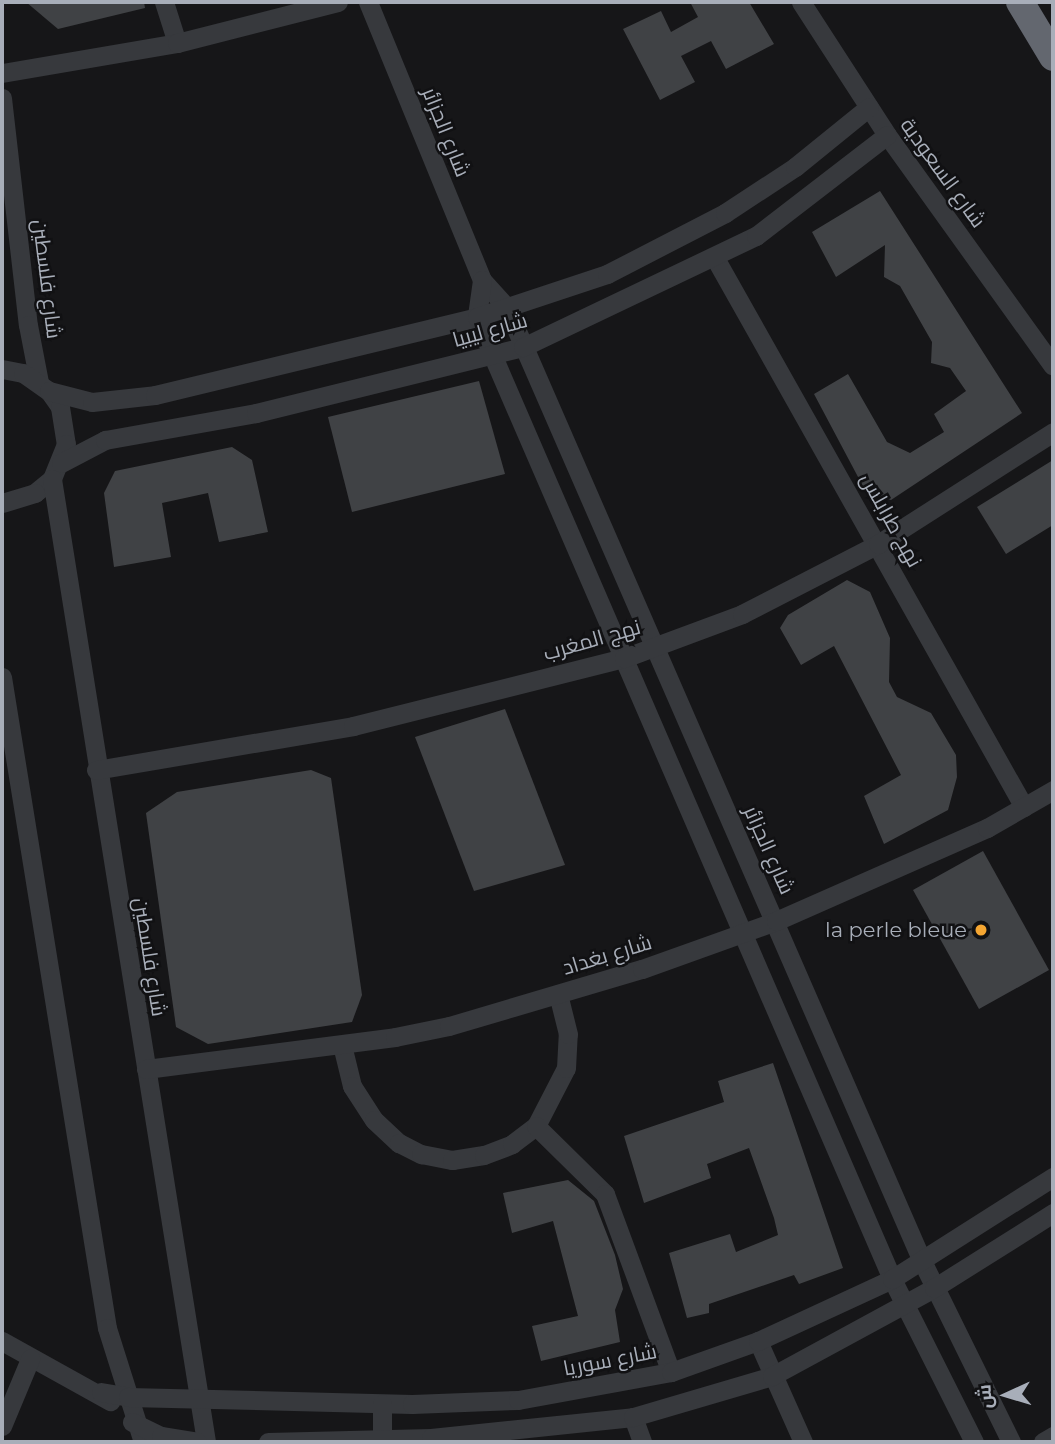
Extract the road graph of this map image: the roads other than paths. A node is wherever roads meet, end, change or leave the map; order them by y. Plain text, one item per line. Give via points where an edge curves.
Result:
1 (164, 2) edge
2 (338, 2) edge
3 (368, 2) edge
4 (801, 2) edge
5 (1020, 2) edge
6 (177, 43) junction
7 (1053, 57) edge
8 (2, 73) edge
9 (2, 98) edge
10 (869, 107) junction
11 (887, 135) junction
12 (715, 258) junction
13 (482, 280) junction
14 (507, 308) junction
15 (477, 317) junction
16 (523, 347) junction
17 (492, 354) junction
18 (1053, 366) edge
19 (2, 369) edge
20 (44, 386) junction
21 (1053, 432) edge
22 (57, 471) junction
23 (2, 503) edge
24 (878, 544) junction
25 (654, 646) junction
26 (624, 658) junction
27 (2, 677) edge
28 (96, 770) junction
29 (10, 788) edge
30 (1053, 789) edge
31 (1024, 807) junction
32 (776, 921) junction
33 (743, 933) junction
34 (558, 994) junction
35 (342, 1045) junction
36 (146, 1069) junction
37 (536, 1126) junction
38 (1053, 1177) edge
39 (1053, 1213) edge
40 (922, 1261) junction
41 (892, 1279) junction
42 (934, 1288) junction
43 (905, 1304) junction
44 (2, 1341) edge
45 (758, 1341) junction
46 (30, 1359) junction
47 (671, 1372) junction
48 (772, 1376) junction
49 (101, 1392) junction
50 (128, 1397) junction
51 (202, 1400) junction
52 (382, 1404) junction
53 (633, 1416) junction
54 (2, 1426) edge
55 (140, 1434) edge
56 (1053, 1436) edge
57 (382, 1439) junction
58 (432, 1440) edge
59 (197, 1442) edge
60 (206, 1442) edge
61 (268, 1442) edge
62 (642, 1442) edge
63 (803, 1442) edge
64 (974, 1442) edge
65 (1011, 1442) edge
66 (1044, 1442) edge

1 - 6 street
2 - 6 street
3 - 13 street, شارع الجزائر
4 - 10 street, شارع السعودية
5 - 7 highway
6 - 8 street
9 - 20 street, شارع فلسطين via 28,325
10 - 11 street, شارع السعودية
10 - 14 street, شارع ليبيا via 795,167 725,213 607,274
11 - 12 street, شارع ليبيا via 803,204
11 - 18 street, شارع السعودية
12 - 16 street, شارع ليبيا
12 - 24 street, نهج طرابلس
13 - 14 street, شارع الجزائر
13 - 15 street, شارع الجزائر
14 - 15 street, شارع ليبيا
14 - 16 street, شارع الجزائر
15 - 17 street, شارع الجزائر
15 - 20 street, شارع ليبيا via 155,395 92,402
16 - 17 street, شارع ليبيا
16 - 25 street, شارع الجزائر
17 - 22 street, شارع ليبيا via 256,413 105,440
17 - 26 street, شارع الجزائر
19 - 20 street, شارع ليبيا
20 - 22 street, شارع فلسطين via 66,425
21 - 24 street, نهج المغرب
22 - 23 street, شارع ليبيا via 36,493
22 - 28 street, شارع فلسطين
24 - 25 street, نهج المغرب via 741,614
24 - 31 street, نهج طرابلس
25 - 26 street, نهج المغرب
25 - 32 street, شارع الجزائر
26 - 28 street, نهج المغرب via 353,726
26 - 33 street, شارع الجزائر
27 - 29 street
28 - 36 street, شارع فلسطين
29 - 50 street via 107,1328
30 - 31 street, شارع بغداد
31 - 32 street, شارع بغداد via 987,828
32 - 33 street, شارع بغداد
32 - 40 street, شارع الجزائر
33 - 34 street, شارع بغداد
33 - 41 street, شارع الجزائر
34 - 35 street, شارع بغداد via 449,1026
34 - 37 street via 568,1034 565,1068
35 - 36 street, شارع بغداد
35 - 37 street via 352,1086 374,1120 399,1143 421,1154 452,1160 484,1155 512,1144
36 - 51 street, شارع فلسطين
37 - 47 street via 605,1194
38 - 40 street, شارع سوريا
39 - 42 street
40 - 41 street, شارع سوريا
40 - 42 street, شارع الجزائر
41 - 43 street, شارع الجزائر
41 - 45 street, شارع سوريا
42 - 43 street
42 - 65 street, شارع الجزائر
43 - 48 street
43 - 64 street, شارع الجزائر
44 - 46 street
45 - 47 street, شارع سوريا
45 - 48 street
46 - 49 street
46 - 54 street
47 - 52 street, شارع سوريا via 518,1400
48 - 53 street
48 - 63 street
49 - 50 street, شارع سوريا
49 - 55 street
50 - 51 street, شارع سوريا
50 - 55 street
51 - 52 street, شارع سوريا
51 - 60 street, شارع فلسطين
52 - 57 street
53 - 58 street
53 - 62 street
55 - 59 street
56 - 66 street
57 - 58 street
57 - 61 street

